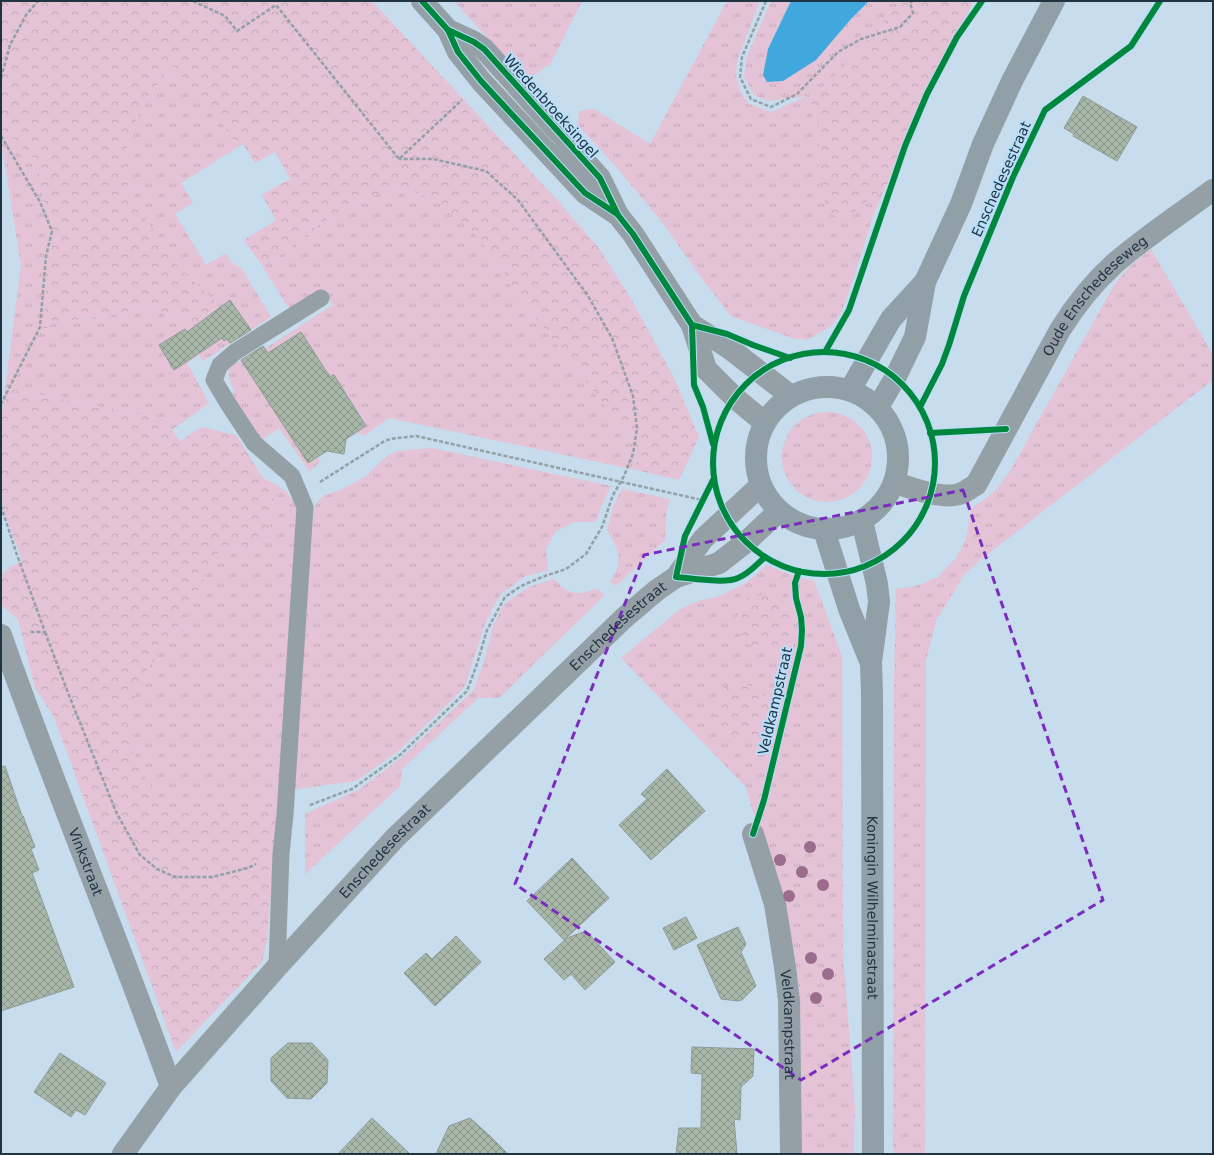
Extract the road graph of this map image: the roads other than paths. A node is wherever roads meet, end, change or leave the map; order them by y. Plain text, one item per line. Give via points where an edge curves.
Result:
1 (422, 1) edge
2 (1054, 1) edge
3 (448, 30) junction
4 (1213, 190) edge
5 (618, 215) junction
6 (925, 282) junction
7 (321, 298) dead end
8 (692, 325) junction
9 (850, 390) junction
10 (791, 396) junction
11 (878, 408) junction
12 (765, 423) junction
13 (895, 483) junction
14 (761, 485) junction
15 (779, 511) junction
16 (862, 521) junction
17 (824, 530) junction
18 (676, 577) junction
19 (1, 636) edge
20 (871, 662) junction
21 (753, 834) dead end
22 (277, 967) junction
23 (171, 1087) junction
24 (123, 1154) edge
25 (791, 1154) edge
26 (873, 1154) edge

1 - 3 street, Wiedenbroeksingel
2 - 6 main road, Enschedesestraat via 1002,102 961,204
3 - 5 street, Wiedenbroeksingel via 458,52 481,81 585,193
3 - 5 street, Wiedenbroeksingel via 484,49 600,178
4 - 13 street, Oude Enschedeseweg via 1119,260 1075,306 976,485 962,494 948,496
5 - 8 street, Wiedenbroeksingel
6 - 9 main road, Enschedesestraat via 891,319
6 - 11 main road, Enschedesestraat via 915,337
7 - 22 lane via 235,352 220,365 214,380 254,443 292,476 304,507 281,854
8 - 10 street, Wiedenbroeksingel via 729,348
8 - 12 street, Wiedenbroeksingel via 706,369
9 - 10 main road via 830,387 810,389
9 - 11 main road via 865,397
10 - 12 main road via 776,408
11 - 13 main road via 890,424 898,443 899,463
12 - 14 main road via 758,438 756,454 756,470
13 - 16 main road via 887,498
14 - 15 main road
14 - 18 street, Enschedesestraat via 703,539
15 - 17 main road via 793,521
15 - 18 street, Enschedesestraat via 719,563
16 - 17 main road via 843,528
16 - 20 main road, Koningin Wilhelminastraat via 879,602
17 - 20 main road, Koningin Wilhelminastraat via 849,609
18 - 22 street, Enschedesestraat via 624,618 395,838
19 - 23 street, Vinkstraat
20 - 26 main road, Koningin Wilhelminastraat
21 - 25 street, Veldkampstraat via 775,904 789,1000
22 - 23 street, Enschedesestraat
23 - 24 street, Enschedesestraat

